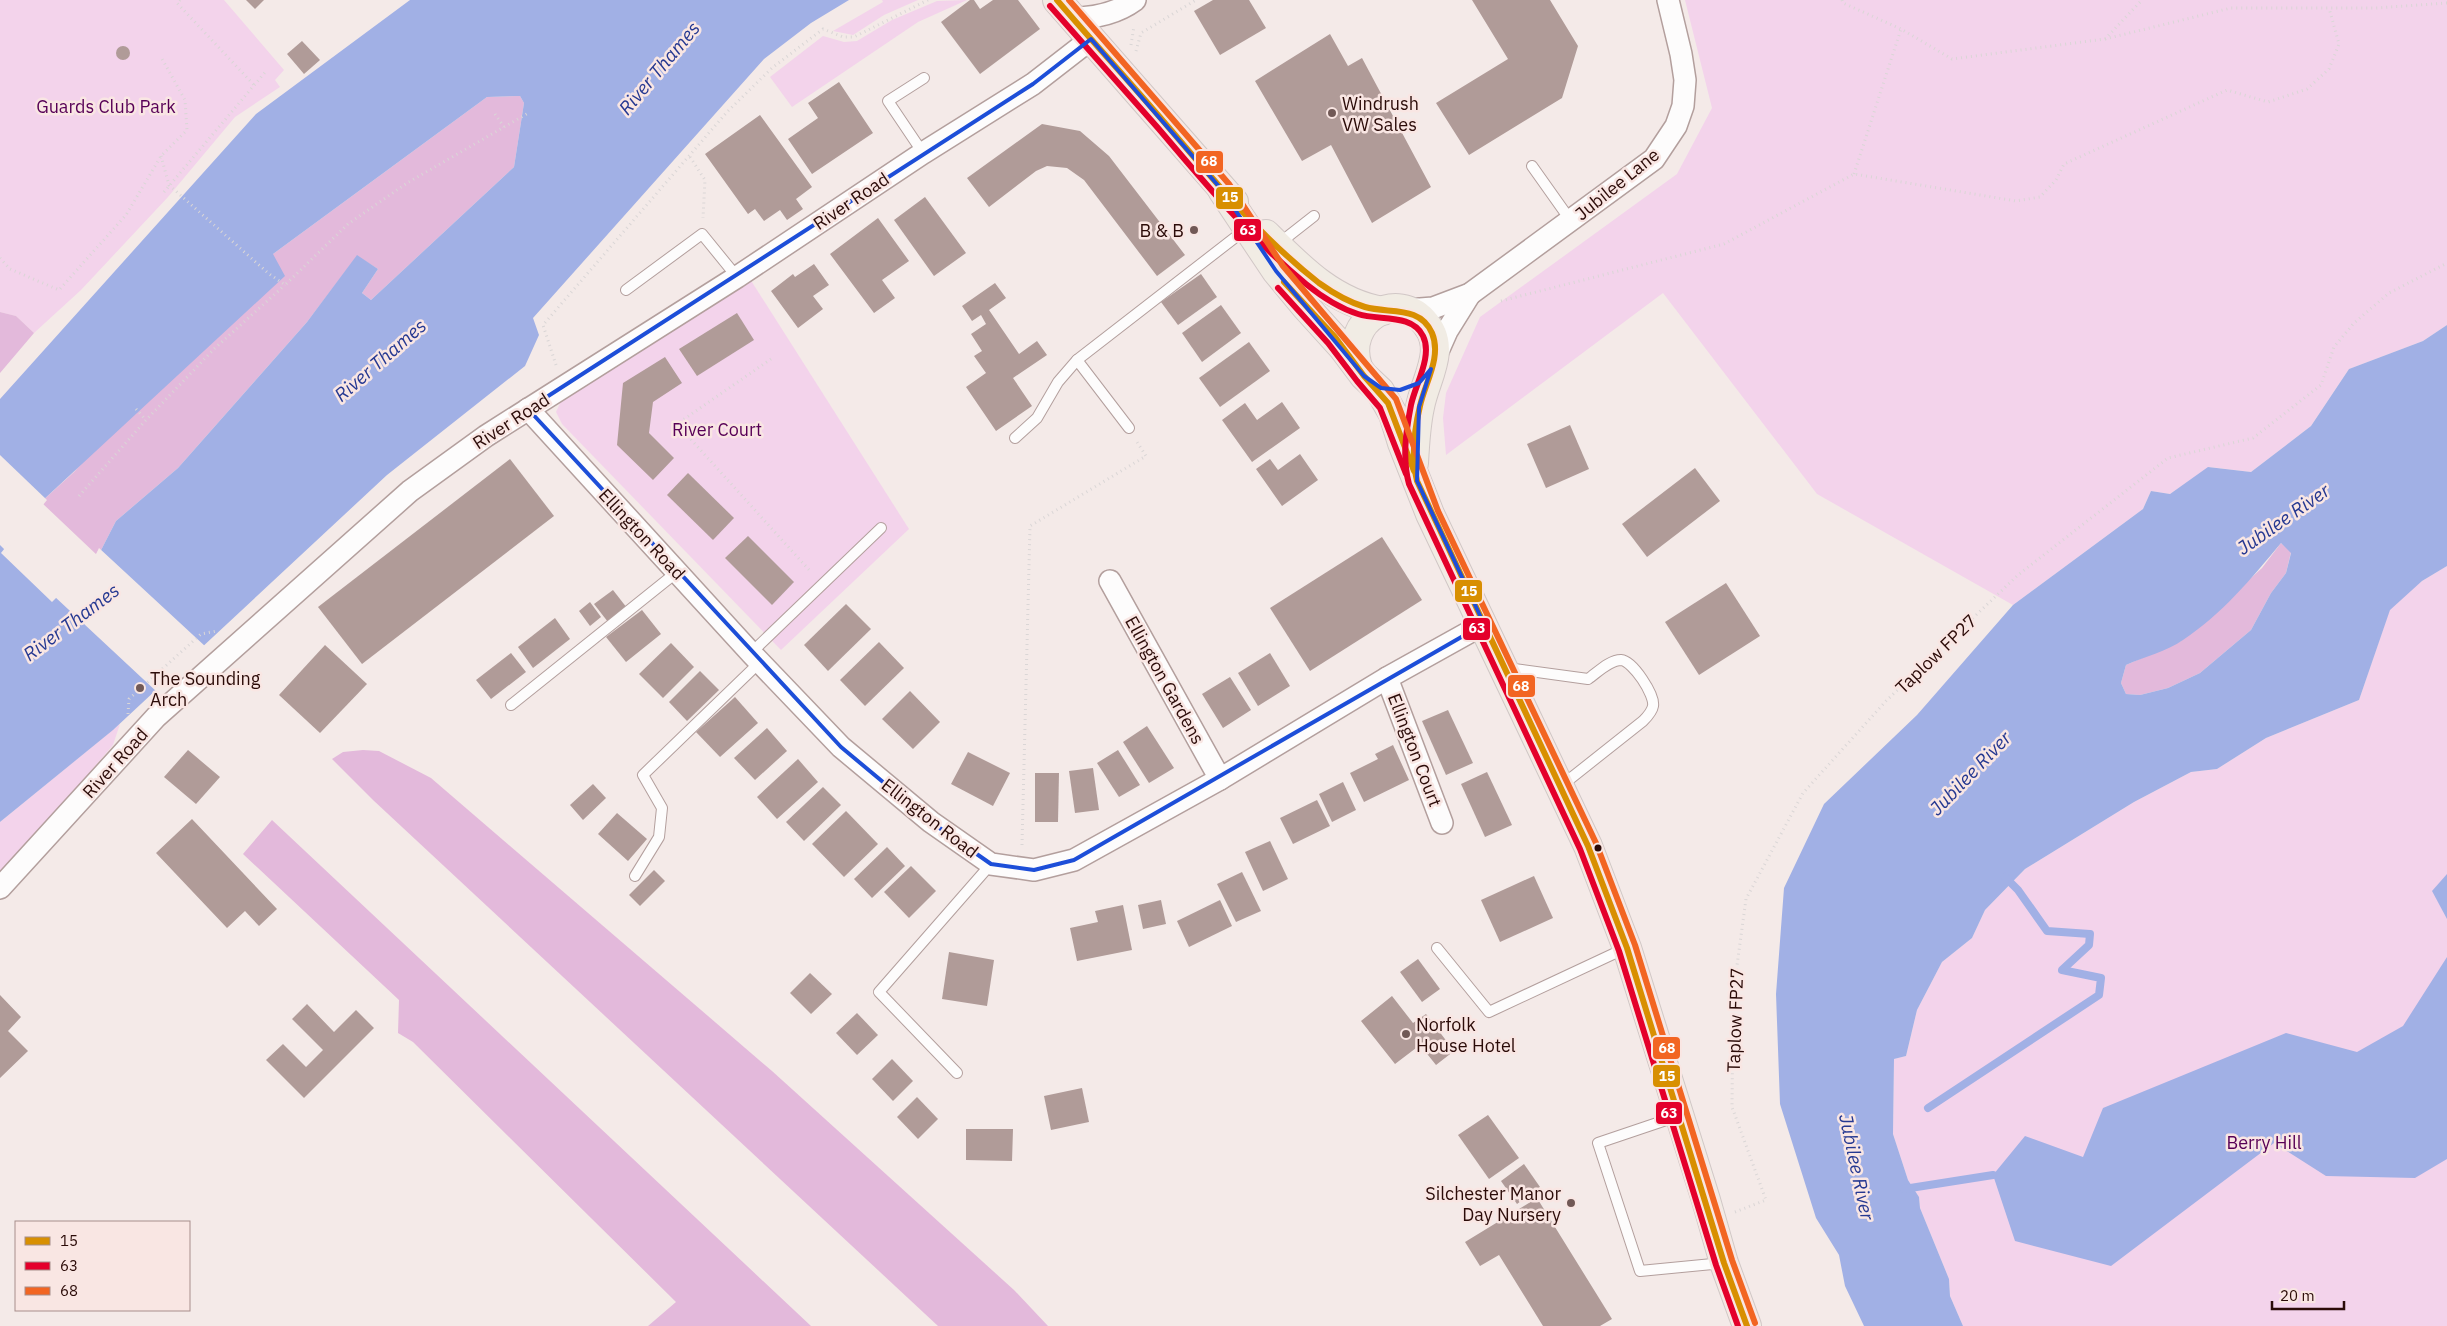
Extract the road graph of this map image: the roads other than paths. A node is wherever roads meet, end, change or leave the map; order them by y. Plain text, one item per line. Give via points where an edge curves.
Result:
1 (1134, 0) edge
2 (1668, 0) edge
3 (1064, 9) edge
4 (1091, 39) junction
5 (924, 78) dead end
6 (923, 153) junction
7 (1532, 166) dead end
8 (1222, 190) junction
9 (1314, 216) dead end
10 (1571, 221) junction
11 (1247, 229) junction
12 (1277, 245) junction
13 (737, 278) junction
14 (626, 290) dead end
15 (1470, 294) junction
16 (1395, 311) junction
17 (1077, 360) junction
18 (1433, 364) junction
19 (1365, 375) junction
20 (528, 410) junction
21 (1129, 428) road end
22 (1016, 438) dead end
23 (1413, 470) junction
24 (881, 528) dead end
25 (677, 572) junction
26 (1110, 581) dead end
27 (1484, 624) junction
28 (756, 658) junction
29 (1504, 667) junction
30 (1387, 678) junction
31 (511, 705) dead end
32 (1220, 779) junction
33 (1560, 787) junction
34 (1442, 822) dead end
35 (991, 864) junction
36 (635, 876) dead end
37 (0, 888) edge
38 (1437, 948) dead end
39 (1627, 948) junction
40 (957, 1073) dead end
41 (1678, 1115) junction
42 (1724, 1264) junction
43 (1747, 1326) edge

1 - 3 street via 1110,14 1089,18
2 - 10 street, Jubilee Lane via 1685,80 1683,106 1676,126 1654,158
3 - 4 main road
4 - 6 street, River Road via 1034,84
4 - 8 main road
5 - 6 lane via 888,102
6 - 13 street, River Road
7 - 10 lane
8 - 11 main road
8 - 12 main road
9 - 12 lane
10 - 15 street, Jubilee Lane
11 - 17 lane
11 - 19 main road via 1295,295
12 - 16 main road via 1326,288 1358,305
13 - 14 lane via 702,234
13 - 20 street, River Road
15 - 16 street, Jubilee Lane via 1440,307
15 - 18 street, Jubilee Lane via 1447,331
16 - 18 main road via 1424,321 1430,329 1434,338
16 - 19 main road via 1368,319 1358,333 1354,349
17 - 21 lane
17 - 22 lane via 1058,382 1038,418
18 - 19 main road via 1419,383 1405,389 1390,390
18 - 23 main road via 1420,407
19 - 23 main road via 1388,403
20 - 25 street, Ellington Road
20 - 37 street, River Road via 410,491 156,717
23 - 27 main road via 1430,514
24 - 28 lane
25 - 28 street, Ellington Road
25 - 31 lane
26 - 32 street, Ellington Gardens
27 - 29 main road
27 - 30 street, Ellington Road
28 - 35 street, Ellington Road via 841,747 931,822
28 - 36 lane via 643,775 662,808 659,837
29 - 33 main road
29 - 33 lane via 1588,679 1620,660 1632,666 1653,699 1654,707 1643,721
30 - 32 street, Ellington Road
30 - 34 street, Ellington Court
32 - 35 street, Ellington Road via 1074,860 1034,870
33 - 39 main road via 1588,846
35 - 40 lane via 879,992
38 - 39 lane via 1489,1012
39 - 41 main road
41 - 42 main road
41 - 42 lane via 1598,1143 1640,1271
42 - 43 main road

